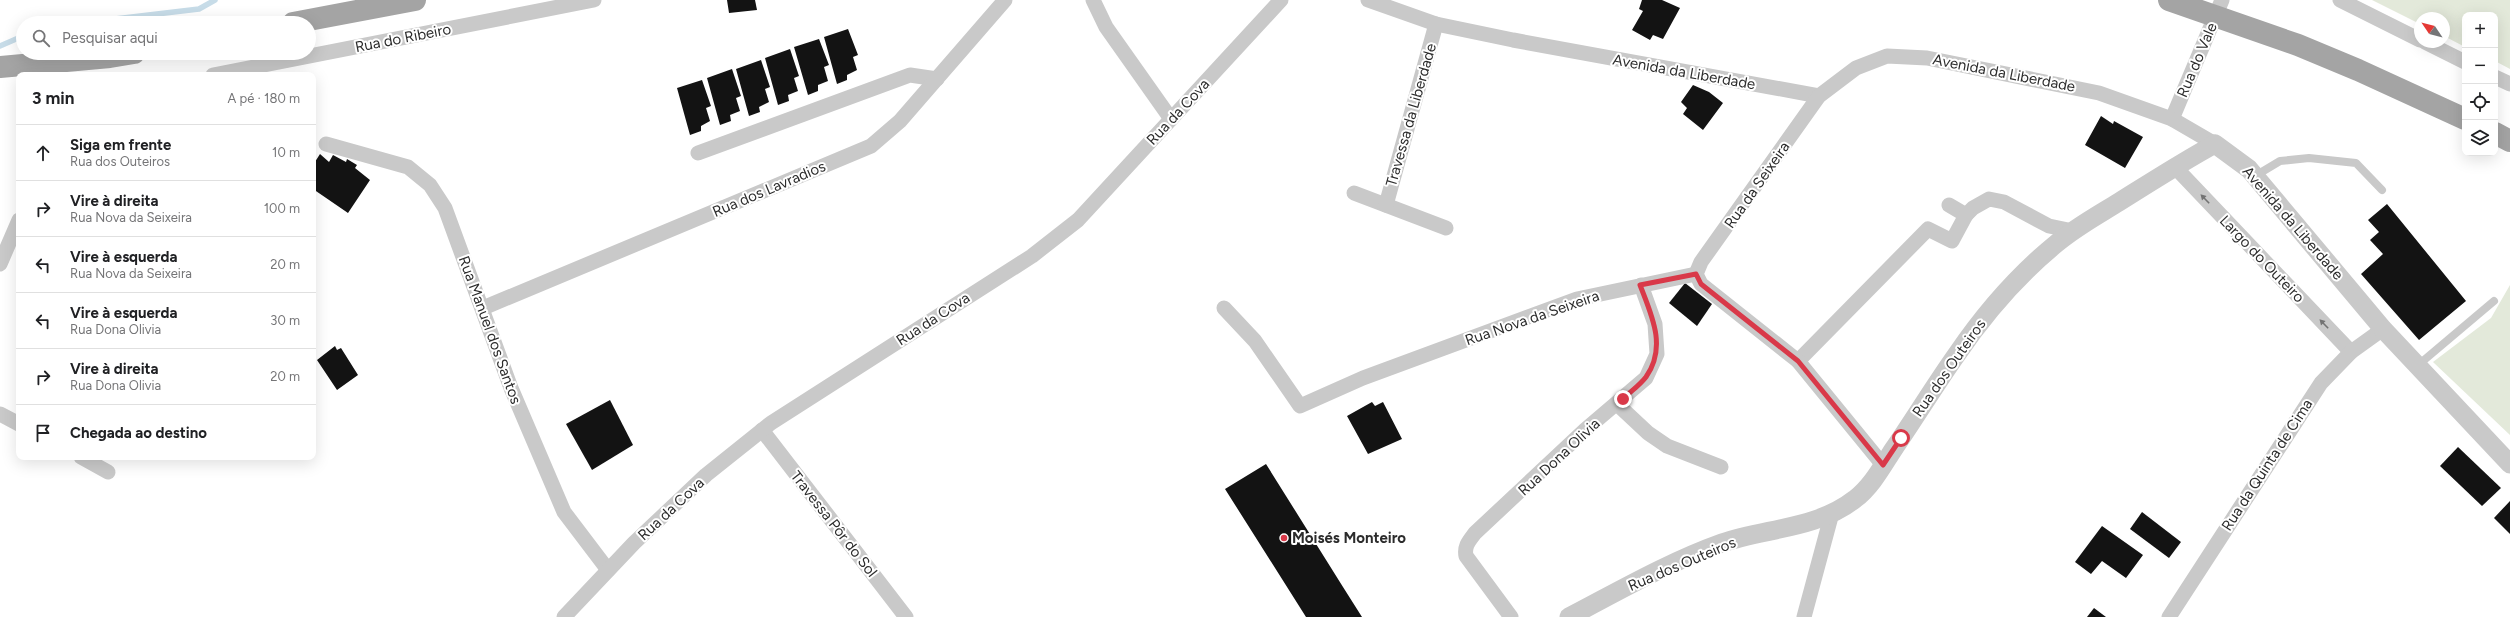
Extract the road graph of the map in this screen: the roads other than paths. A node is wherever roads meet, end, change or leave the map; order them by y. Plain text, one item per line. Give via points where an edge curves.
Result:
1 (415, 0) edge
2 (594, 0) edge
3 (1006, 0) edge
4 (1093, 0) edge
5 (1281, 0) edge
6 (1368, 0) edge
7 (2222, 0) edge
8 (2340, 0) edge
9 (2176, 2) edge
10 (316, 19) edge
11 (1436, 24) junction
12 (2414, 37) edge
13 (2437, 48) edge
14 (316, 55) edge
15 (77, 60) edge
16 (289, 60) edge
17 (2462, 60) edge
18 (0, 67) edge
19 (228, 72) edge
20 (937, 78) junction
21 (2498, 78) edge
22 (2510, 84) edge
23 (1819, 96) junction
24 (2462, 118) edge
25 (1171, 119) junction
26 (2172, 119) junction
27 (2498, 135) edge
28 (2510, 141) edge
29 (326, 144) dead end
30 (2215, 144) junction
31 (698, 153) dead end
32 (2174, 166) junction
33 (2254, 176) junction
34 (2382, 190) dead end
35 (1354, 193) dead end
36 (1386, 205) junction
37 (1949, 205) dead end
38 (1966, 215) junction
39 (16, 227) edge
40 (1446, 228) dead end
41 (2073, 231) junction
42 (0, 264) edge
43 (1696, 274) junction
44 (1640, 285) junction
45 (2494, 300) dead end
46 (483, 308) junction
47 (1224, 308) dead end
48 (2383, 329) junction
49 (2351, 352) junction
50 (1798, 361) junction
51 (2417, 366) junction
52 (1617, 404) junction
53 (0, 414) edge
54 (16, 422) edge
55 (762, 430) junction
56 (86, 460) edge
57 (2510, 464) edge
58 (1883, 465) junction
59 (1721, 467) dead end
60 (108, 472) dead end
61 (1832, 513) junction
62 (608, 570) junction
63 (564, 617) edge
64 (906, 617) edge
65 (1511, 617) edge
66 (1569, 617) edge
67 (1804, 617) edge
68 (2169, 617) edge

1 - 10 main road
2 - 14 street, Rua do Ribeiro
3 - 20 street, Rua dos Lavradios
4 - 25 street via 1106,27
5 - 25 street, Rua da Cova
6 - 11 street, Avenida da Liberdade
7 - 26 street, Rua do Vale
8 - 12 street
9 - 24 main road via 2358,70
11 - 23 street, Avenida da Liberdade
11 - 36 street, Travessa da Liberdade
13 - 17 street
15 - 18 main road
16 - 19 street, Rua do Ribeiro
20 - 31 street via 910,75
20 - 46 street, Rua dos Lavradios via 900,120 871,146
21 - 22 street
23 - 26 street, Avenida da Liberdade via 1866,63 1887,56 1915,56 2079,88 2116,98
23 - 43 street, Rua da Seixeira
25 - 55 street, Rua da Cova via 1078,220 1038,251
26 - 30 street, Avenida da Liberdade
27 - 28 main road
29 - 46 street, Rua Manuel dos Santos via 408,167 430,185 445,208
30 - 32 street, Rua dos Outeiros
30 - 33 street, Avenida da Liberdade via 2233,156
32 - 41 street, Rua dos Outeiros
49 -> 32 street, Largo do Outeiro
33 - 34 lane via 2280,161 2309,158 2356,163
33 - 48 street, Avenida da Liberdade
35 - 36 street, Travessa da Liberdade
36 - 40 street, Travessa da Liberdade
37 - 38 street
38 - 41 street via 1989,199 2004,202 2049,226
38 - 50 street via 1952,241 1928,229
39 - 42 street
41 - 58 street, Rua dos Outeiros via 2056,243 1977,326
43 - 44 street, Rua Nova da Seixeira
43 - 50 street via 1701,284
44 - 47 street, Rua Nova da Seixeira via 1577,299 1363,378 1300,406 1255,341
44 - 52 street, Rua Dona Olivia via 1655,324 1657,354 1646,378
45 - 51 lane
46 - 62 street, Rua Manuel dos Santos via 510,388 564,512
48 - 49 street, Rua da Quinta de Cima
48 - 51 street, Avenida da Liberdade
49 - 68 street, Rua da Quinta de Cima via 2320,383 2306,402
50 - 58 street
51 - 57 street, Avenida da Liberdade
52 - 59 street via 1648,433 1667,446
52 - 65 street, Rua Dona Olivia via 1584,430 1467,543 1466,556
53 - 54 street
55 - 62 street, Rua da Cova via 706,475
55 - 64 street, Travessa Pôr do Sol
56 - 60 street
58 - 61 street, Rua dos Outeiros via 1857,498
61 - 66 street, Rua dos Outeiros via 1798,525 1711,548 1665,568
61 - 67 street
62 - 63 street, Rua da Cova

